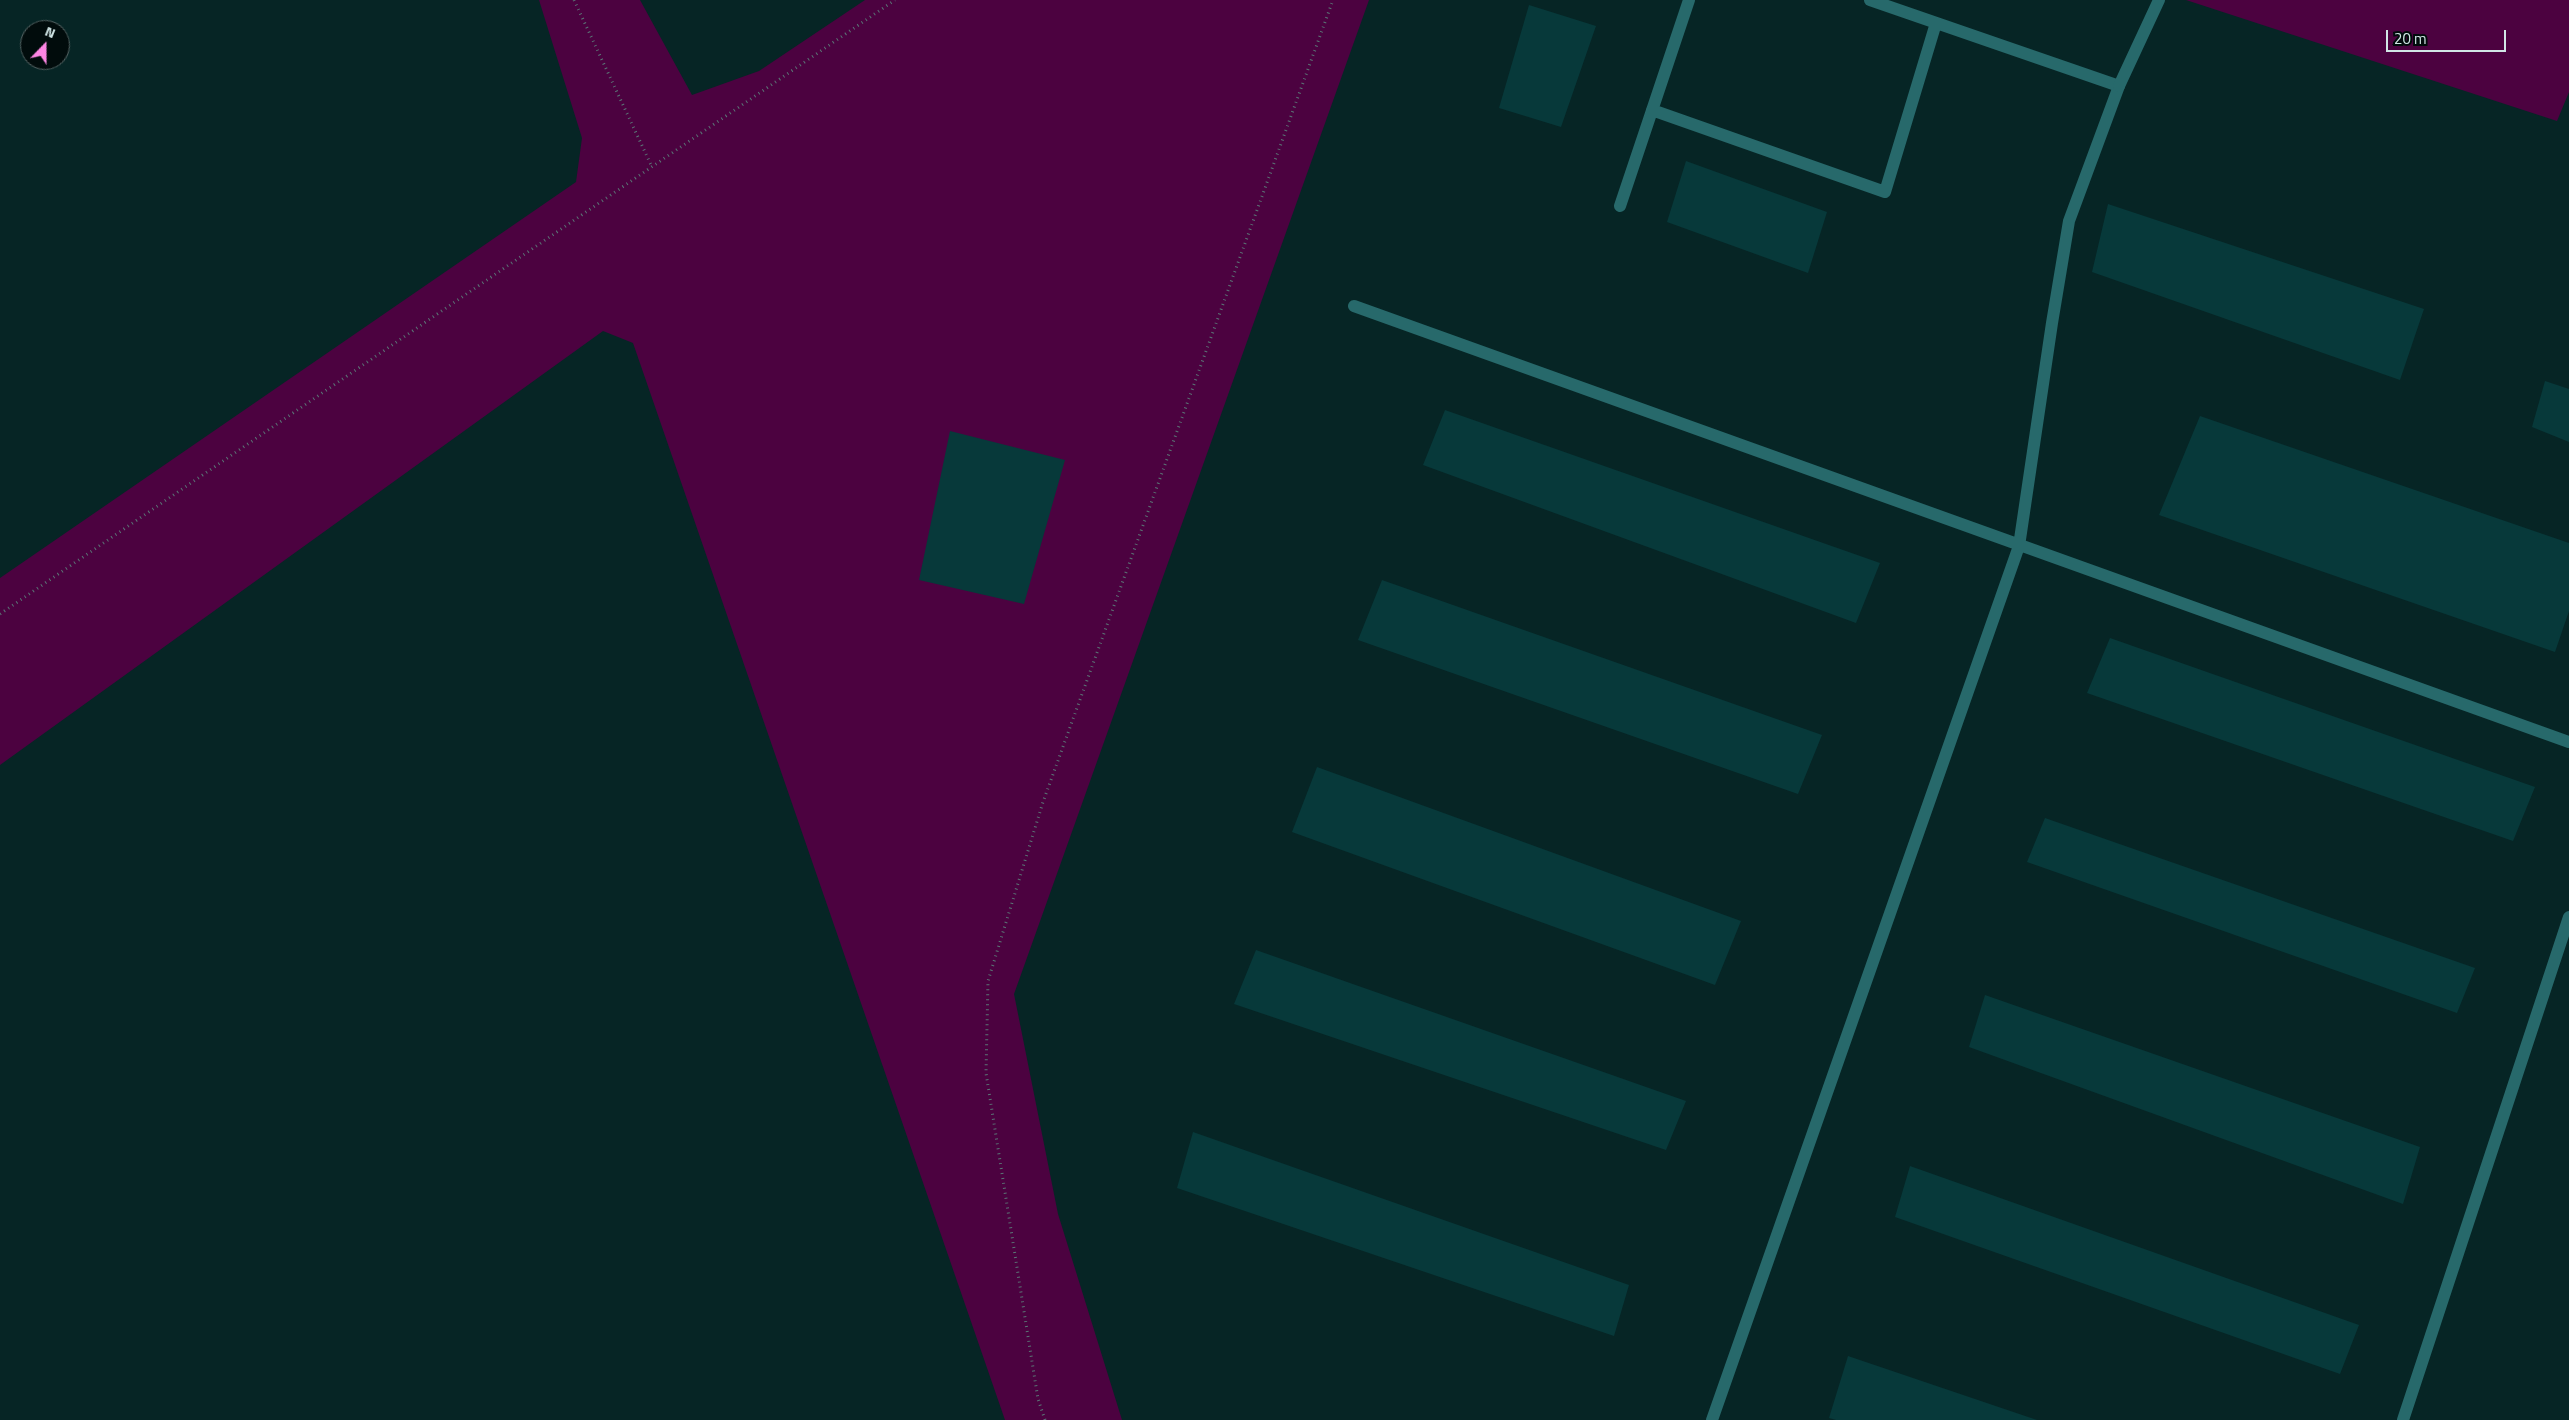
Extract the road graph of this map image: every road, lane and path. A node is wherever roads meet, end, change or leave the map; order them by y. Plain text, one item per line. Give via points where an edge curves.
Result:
1 (574, 0) edge
2 (896, 0) edge
3 (1333, 0) edge
4 (1689, 0) edge
5 (1870, 0) edge
6 (2159, 0) edge
7 (1936, 23) junction
8 (2118, 86) junction
9 (1652, 110) junction
10 (652, 167) junction
11 (1620, 206) dead end
12 (1354, 306) dead end
13 (2019, 546) junction
14 (0, 614) edge
15 (2569, 742) edge
16 (2569, 917) edge
17 (1046, 1420) edge
18 (1712, 1420) edge
19 (2403, 1420) edge

1 - 10 path
2 - 10 path
3 - 17 path via 1043,802 988,981 986,1072 1038,1400
4 - 9 street
5 - 7 street
6 - 8 street
7 - 8 street
7 - 9 street via 1885,192
8 - 13 street via 2069,221
9 - 11 street
10 - 14 path
12 - 13 street
13 - 15 street
13 - 18 street
16 - 19 street

